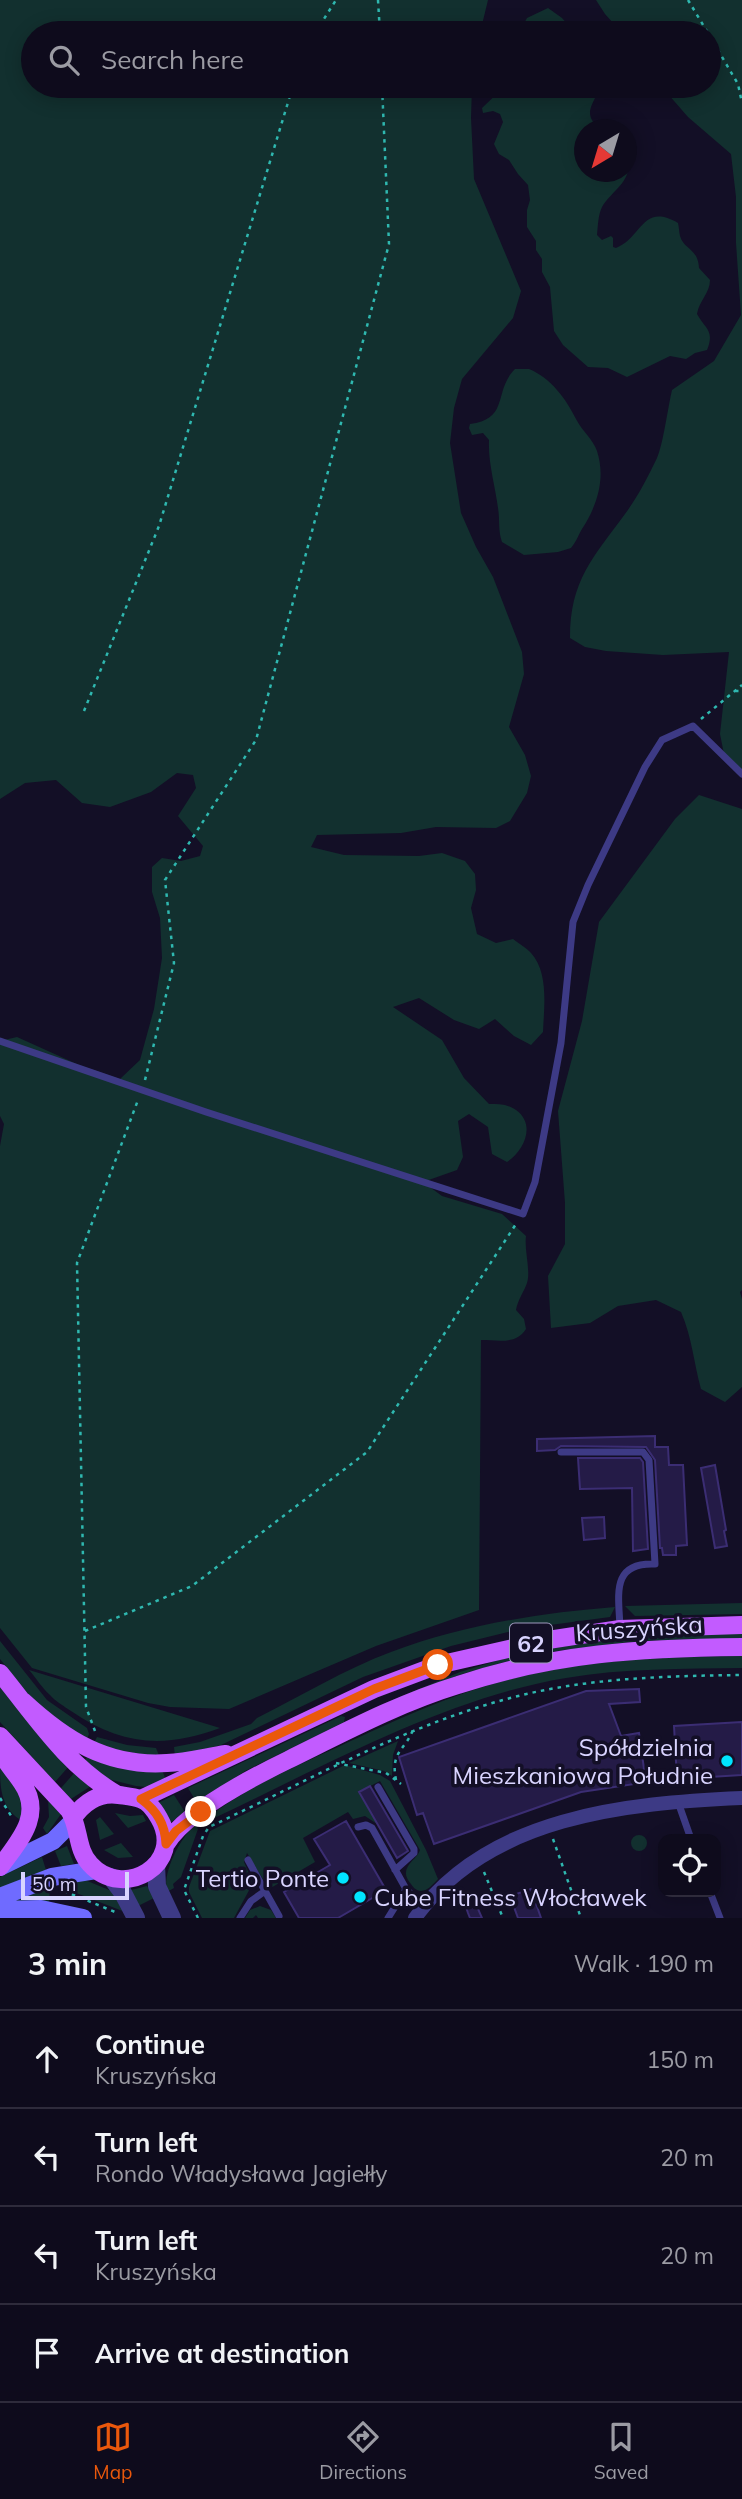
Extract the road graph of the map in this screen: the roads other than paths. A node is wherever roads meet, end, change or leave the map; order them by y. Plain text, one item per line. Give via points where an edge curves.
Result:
1 (742, 774) edge
2 (0, 1041) edge
3 (561, 1452) dead end
4 (742, 1625) edge
5 (620, 1629) junction
6 (742, 1647) edge
7 (0, 1673) edge
8 (23, 1701) junction
9 (0, 1736) edge
10 (0, 1751) edge
11 (243, 1752) junction
12 (378, 1787) dead end
13 (118, 1795) junction
14 (742, 1798) edge
15 (141, 1799) junction
16 (678, 1801) junction
17 (74, 1819) junction
18 (358, 1827) dead end
19 (689, 1834) edge
20 (166, 1844) junction
21 (248, 1860) dead end
22 (156, 1865) junction
23 (0, 1867) edge
24 (395, 1870) junction
25 (103, 1874) junction
26 (406, 1889) junction
27 (265, 1891) junction
28 (0, 1897) edge
29 (712, 1897) edge
30 (0, 1910) edge
31 (419, 1912) edge
32 (279, 1916) dead end
33 (83, 1918) edge
34 (136, 1918) edge
35 (172, 1918) edge
36 (240, 1918) edge
37 (388, 1918) edge
38 (720, 1918) edge

1 - 2 lane via 693,726 662,740 645,767 573,922 561,1043 535,1182 523,1213
3 - 5 lane via 643,1452 649,1460 655,1564 640,1563 621,1577
4 - 5 main road, Kruszyńska / 62
5 - 11 main road, Kruszyńska / 62 via 438,1665 374,1689
6 - 20 main road, Kruszyńska / 62 via 612,1651 559,1659 457,1685 251,1778 180,1827
7 - 8 main road, 62
8 - 11 main road, 62 via 70,1740 119,1759 165,1763
8 - 13 main road via 61,1749
9 - 17 main road
10 - 23 main road via 26,1789 31,1812 23,1837
11 - 15 main road, Kruszyńska
12 - 24 lane via 414,1849
13 - 15 main road
13 - 17 main road via 92,1799
14 - 16 street
15 - 20 main road via 161,1821
16 - 19 lane
16 - 31 street via 613,1811 513,1840 450,1879
17 - 23 main road via 53,1841
17 - 25 main road via 82,1851
18 - 24 lane via 372,1828
20 - 22 main road
21 - 27 lane
22 - 25 main road via 133,1878
22 - 35 street via 157,1886
24 - 26 lane
25 - 28 main road via 46,1879
25 - 34 street via 123,1892
26 - 31 lane
26 - 37 lane
27 - 32 lane
27 - 36 lane via 245,1907
29 - 38 lane
30 - 33 main road via 41,1909

